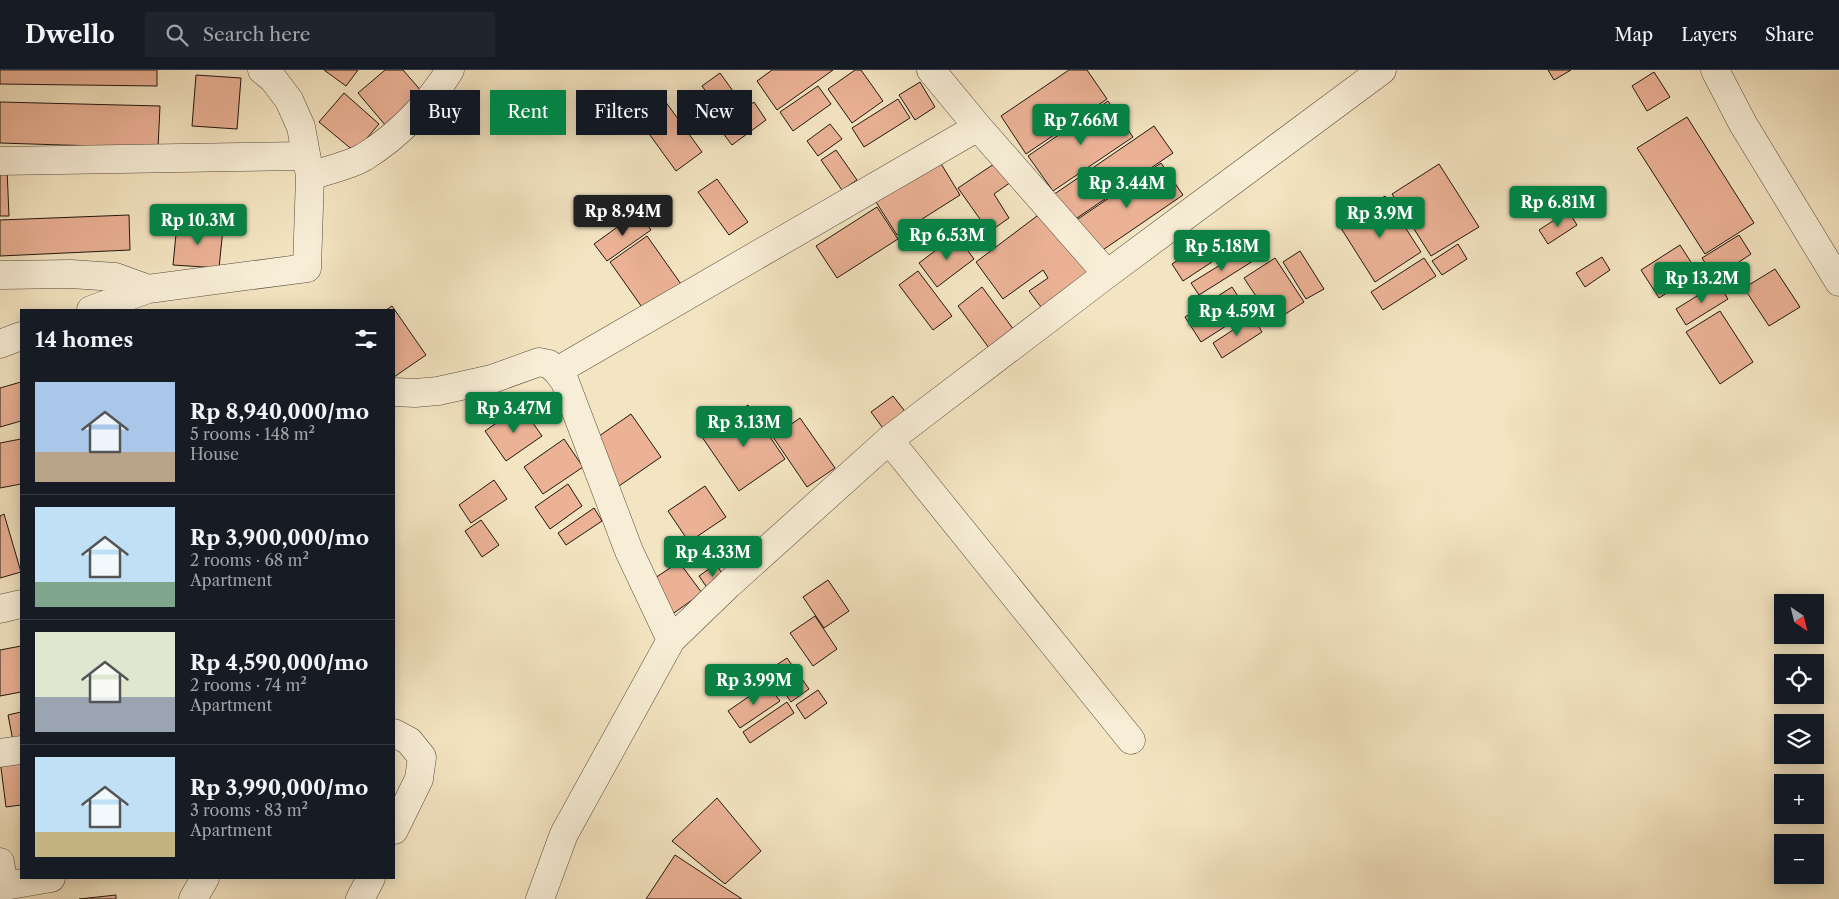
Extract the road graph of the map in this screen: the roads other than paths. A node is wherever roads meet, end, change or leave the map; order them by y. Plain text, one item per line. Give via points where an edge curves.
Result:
1 (262, 70) edge
2 (450, 70) edge
3 (931, 70) edge
4 (1382, 70) edge
5 (1715, 70) edge
6 (978, 127) junction
7 (0, 161) edge
8 (308, 166) junction
9 (1107, 274) junction
10 (0, 275) edge
11 (1839, 282) edge
12 (148, 289) junction
13 (94, 309) edge
14 (20, 336) edge
15 (0, 344) edge
16 (557, 371) junction
17 (395, 392) edge
18 (889, 440) junction
19 (20, 604) edge
20 (0, 609) edge
21 (671, 640) junction
22 (395, 733) edge
23 (1130, 740) dead end
24 (20, 750) edge
25 (0, 753) edge
26 (395, 828) edge
27 (0, 862) edge
28 (46, 879) edge
29 (204, 879) edge
30 (370, 879) edge
31 (193, 899) edge
32 (360, 899) edge
33 (540, 899) edge

1 - 8 street via 289,100 301,127
2 - 8 street via 419,110 364,157 339,167
3 - 6 street
4 - 9 street
5 - 11 street via 1743,124
6 - 9 street
6 - 16 street
7 - 8 street
8 - 12 street via 307,268
9 - 18 street
10 - 12 street via 115,277
12 - 13 street
14 - 15 street
16 - 17 street via 549,364 538,362 492,379 438,391
16 - 21 street via 565,382 629,551
18 - 21 street
18 - 23 street
19 - 20 street
21 - 33 street via 564,834
22 - 26 street via 409,741 422,757 419,779
24 - 25 street
27 - 28 street via 4,886
29 - 31 street
30 - 32 street

